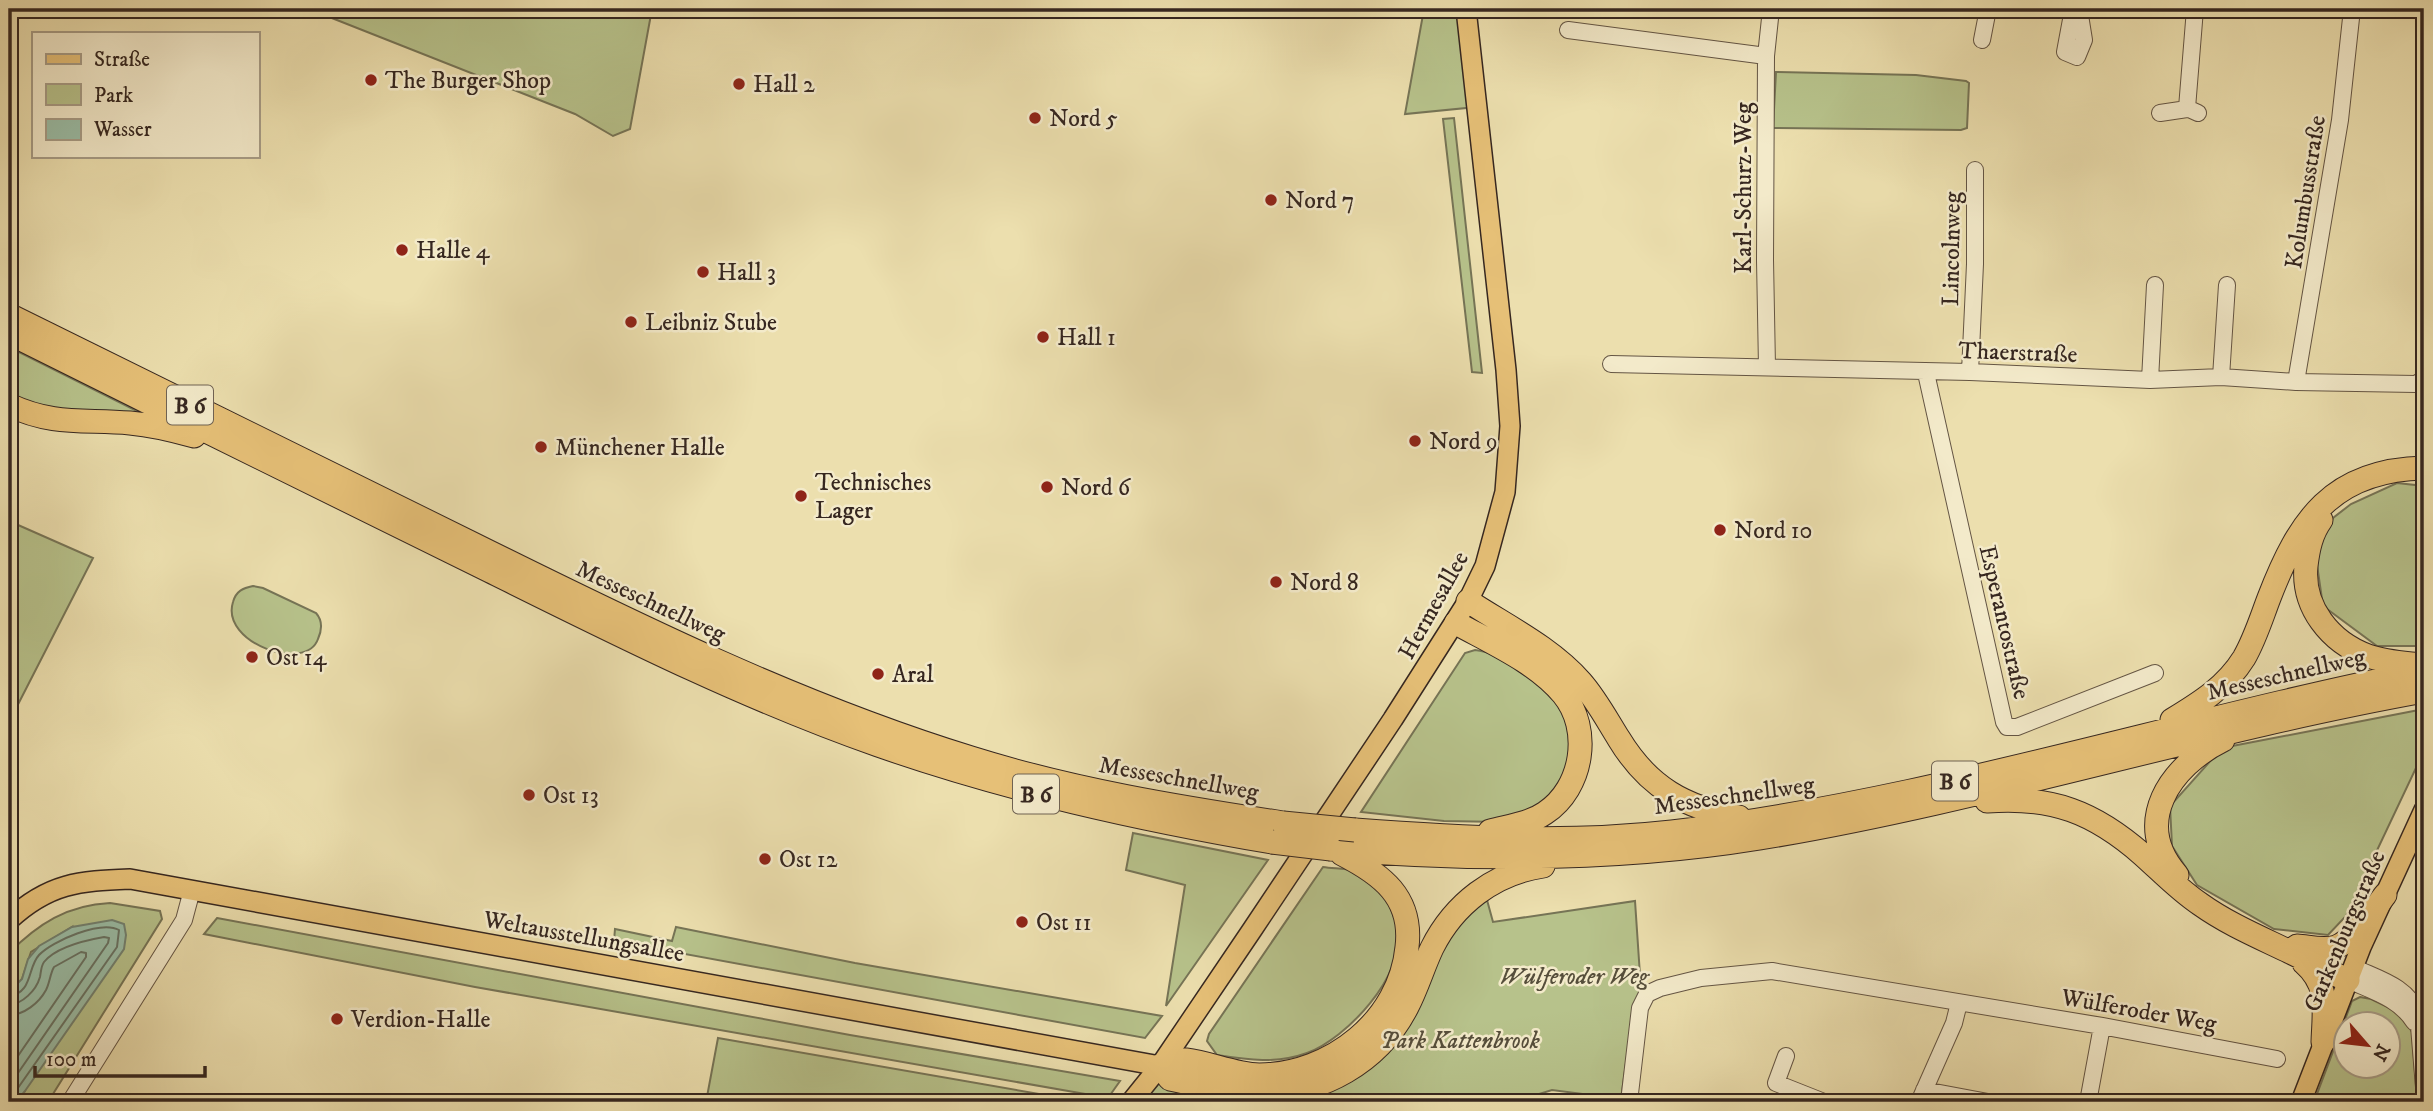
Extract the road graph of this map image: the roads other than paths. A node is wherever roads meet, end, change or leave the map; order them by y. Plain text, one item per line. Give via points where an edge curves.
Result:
1 (1466, 9) edge
2 (1771, 9) edge
3 (1987, 9) edge
4 (2073, 9) edge
5 (2079, 9) edge
6 (2194, 9) edge
7 (2352, 9) edge
8 (1568, 30) dead end
9 (1982, 40) dead end
10 (1766, 56) junction
11 (2160, 113) dead end
12 (1975, 170) dead end
13 (2155, 285) dead end
14 (2227, 285) dead end
15 (9, 315) edge
16 (9, 333) edge
17 (1611, 364) dead end
18 (1766, 367) junction
19 (1970, 372) junction
20 (1926, 373) junction
21 (2221, 377) junction
22 (2150, 380) junction
23 (2424, 380) edge
24 (2296, 382) junction
25 (9, 405) edge
26 (251, 453) junction
27 (2424, 468) edge
28 (2424, 474) edge
29 (1468, 601) junction
30 (1456, 623) junction
31 (2424, 668) edge
32 (2155, 673) dead end
33 (2424, 691) edge
34 (2254, 725) junction
35 (2151, 733) junction
36 (1931, 804) junction
37 (2424, 810) edge
38 (1757, 820) junction
39 (1278, 832) junction
40 (1460, 838) junction
41 (1338, 850) junction
42 (1626, 853) junction
43 (192, 890) junction
44 (2385, 895) junction
45 (9, 920) edge
46 (2295, 950) junction
47 (2351, 974) junction
48 (1959, 1003) junction
49 (2102, 1026) junction
50 (2323, 1042) junction
51 (1786, 1056) dead end
52 (2277, 1059) dead end
53 (1160, 1066) junction
54 (2424, 1087) edge
55 (1922, 1096) edge
56 (70, 1102) edge
57 (1131, 1102) edge
58 (1629, 1102) edge
59 (1824, 1102) edge
60 (1988, 1102) edge
61 (2088, 1102) edge
62 (2301, 1102) edge

1 - 29 main road, Hermesallee via 1510,426 1500,517
2 - 10 street, Karl-Schurz-Weg
3 - 9 street
4 - 5 street via 2064,52 2077,57 2084,40
6 - 11 street via 2192,111
7 - 24 street, Kolumbusstraße via 2340,120
8 - 10 street
10 - 18 street, Karl-Schurz-Weg
12 - 19 street, Lincolnweg
13 - 22 street
14 - 21 street
15 - 39 highway, Messeschnellweg / B 6 via 605,609 814,703 972,758
16 - 26 highway, Messeschnellweg / B 6
17 - 18 street, Thaerstraße
18 - 20 street, Thaerstraße
19 - 20 street, Thaerstraße
19 - 22 street, Thaerstraße
20 - 32 street, Esperantostraße via 2007,727
21 - 22 street, Thaerstraße
21 - 24 street, Thaerstraße
23 - 24 street, Thaerstraße via 2416,384
25 - 26 highway via 56,421 163,428
26 - 39 highway, Messeschnellweg / B 6 via 666,658 807,718 1047,797 1151,821
27 - 35 highway via 2375,475 2340,491 2315,512 2297,536 2255,636 2226,682
28 - 31 highway via 2369,484 2329,509 2312,534 2306,591 2335,638 2367,656
29 - 30 main road, Hermesallee
29 - 38 highway via 1565,666 1648,778 1691,805
30 - 40 highway via 1554,684 1570,704 1580,739 1573,779 1547,812 1517,825
30 - 53 main road, Hermesallee
31 - 35 highway, Messeschnellweg / B 6
33 - 34 highway, Messeschnellweg / B 6
34 - 36 highway, Messeschnellweg / B 6
34 - 46 highway via 2211,746 2173,779 2158,811 2159,839 2163,854 2185,885
35 - 38 highway, Messeschnellweg / B 6 via 1927,788
36 - 42 highway, Messeschnellweg / B 6 via 1758,838
36 - 46 highway via 2007,799 2071,808 2116,832 2201,905 2230,923
37 - 44 main road, Garkenburgstraße
38 - 40 highway, Messeschnellweg / B 6 via 1626,835
39 - 40 highway, Messeschnellweg / B 6, bridge via 1356,830
39 - 41 highway, Messeschnellweg / B 6, bridge
41 - 42 highway, Messeschnellweg / B 6 via 1469,857
41 - 53 highway via 1385,880 1400,901 1407,923 1404,963 1374,1022 1336,1054 1292,1071 1256,1075 1184,1060
42 - 53 highway via 1535,867 1474,895 1432,948 1398,1023 1366,1058 1335,1078 1296,1091 1256,1094 1170,1079
43 - 45 main road, Weltausstellungsallee via 130,879 82,881 44,894
43 - 53 main road, Weltausstellungsallee
43 - 56 street via 184,920
44 - 46 highway via 2340,945
44 - 47 main road, Garkenburgstraße
46 - 47 highway
46 - 50 highway via 2322,985
47 - 50 main road, Garkenburgstraße
47 - 54 street via 2408,995 2418,1014
48 - 49 street, Wülferoder Weg
48 - 55 street
48 - 58 street, Wülferoder Weg via 1772,971 1701,978 1660,988 1647,994 1640,1008
49 - 52 street, Wülferoder Weg
49 - 61 street
50 - 62 main road, Garkenburgstraße
51 - 59 street via 1776,1083
53 - 57 main road, Hermesallee
55 - 60 street

